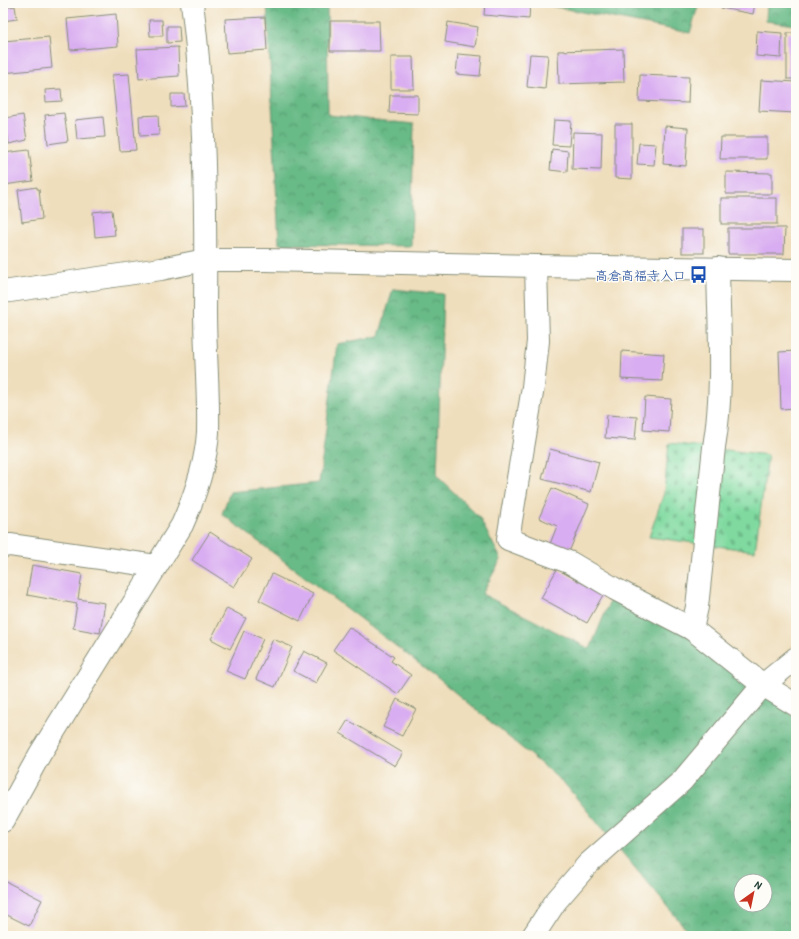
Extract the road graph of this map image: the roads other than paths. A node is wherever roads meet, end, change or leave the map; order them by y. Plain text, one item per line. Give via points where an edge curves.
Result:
1 (192, 3) edge
2 (205, 260) junction
3 (536, 266) junction
4 (718, 268) junction
5 (796, 270) edge
6 (3, 292) edge
7 (3, 546) edge
8 (156, 566) junction
9 (692, 629) junction
10 (796, 658) edge
11 (763, 685) junction
12 (796, 705) edge
13 (3, 821) edge
14 (533, 936) edge

1 - 2 street via 198,51
2 - 3 street
2 - 6 street
2 - 8 street via 208,433 203,466 195,495 182,525
3 - 4 street
3 - 9 street via 538,341 508,539 571,563
4 - 5 street
4 - 9 street via 718,424 697,607
7 - 8 street
8 - 13 street via 40,754
9 - 11 street
10 - 11 street
11 - 12 street
11 - 14 street via 682,781 588,864 556,901

